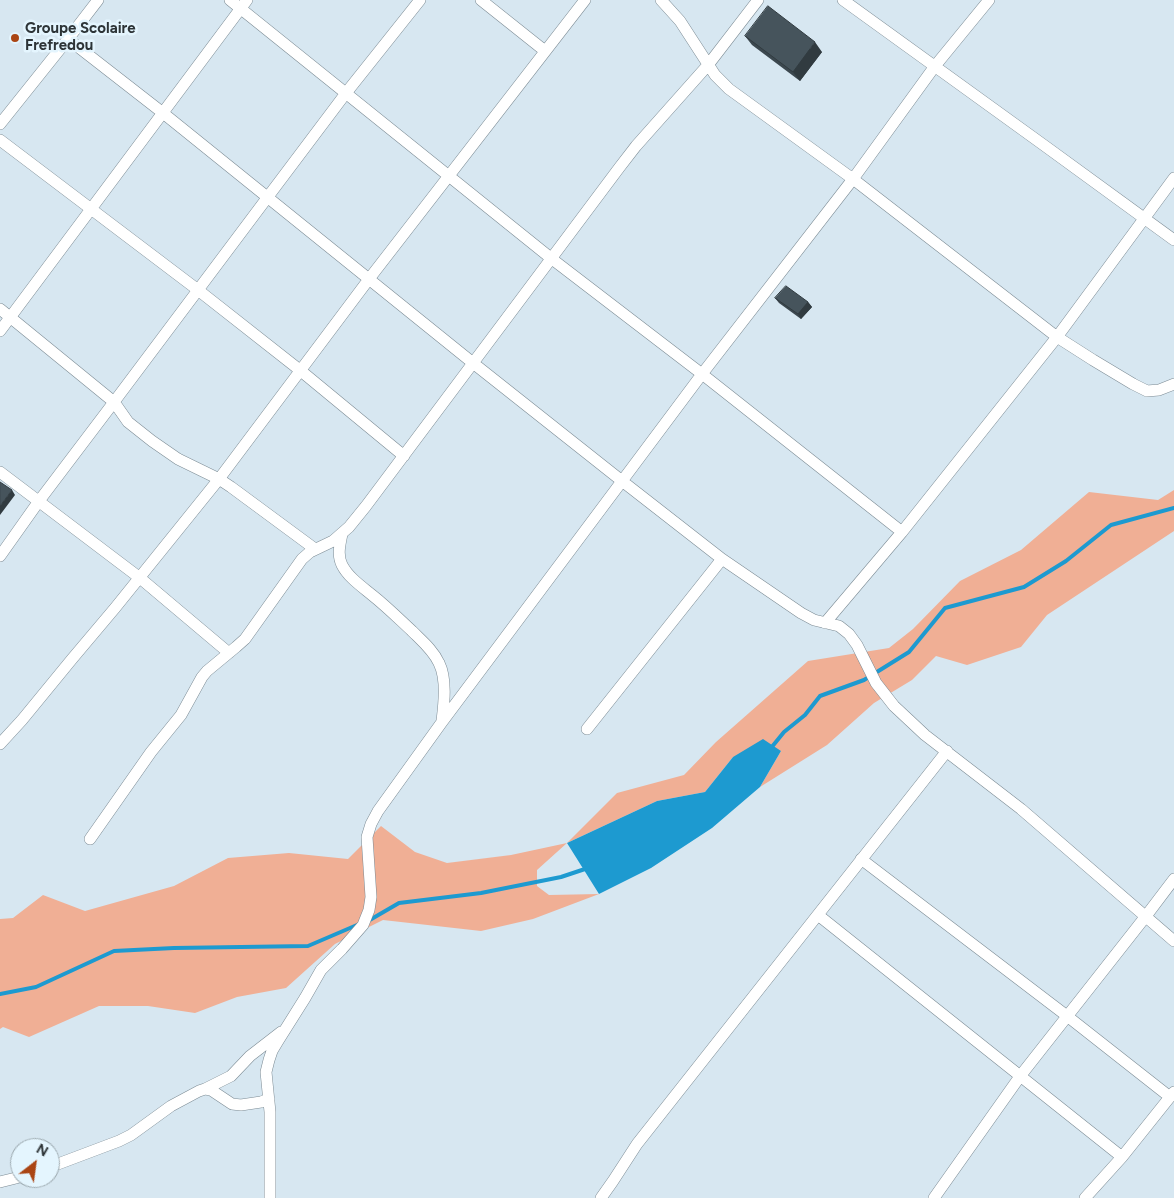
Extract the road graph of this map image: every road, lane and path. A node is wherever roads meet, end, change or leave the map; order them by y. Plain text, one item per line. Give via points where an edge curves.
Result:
1 (98, 0) edge
2 (230, 0) edge
3 (420, 0) edge
4 (481, 0) edge
5 (586, 0) edge
6 (661, 0) edge
7 (758, 0) edge
8 (843, 0) edge
9 (989, 0) edge
10 (244, 4) edge
11 (68, 39) junction
12 (545, 51) junction
13 (708, 65) junction
14 (935, 66) junction
15 (346, 93) junction
16 (163, 113) junction
17 (0, 124) edge
18 (0, 140) edge
19 (449, 176) junction
20 (1174, 178) edge
21 (853, 179) junction
22 (267, 198) junction
23 (91, 208) junction
24 (1143, 218) junction
25 (1174, 240) edge
26 (552, 258) junction
27 (369, 279) junction
28 (198, 290) junction
29 (0, 309) edge
30 (10, 317) junction
31 (0, 331) edge
32 (1057, 337) junction
33 (473, 363) junction
34 (301, 372) junction
35 (702, 374) junction
36 (1174, 384) edge
37 (114, 402) junction
38 (404, 456) junction
39 (0, 472) edge
40 (219, 480) junction
41 (622, 481) junction
42 (40, 501) junction
43 (902, 532) junction
44 (342, 534) junction
45 (315, 550) junction
46 (0, 556) edge
47 (722, 559) junction
48 (140, 578) junction
49 (825, 623) junction
50 (229, 653) junction
51 (442, 722) junction
52 (587, 729) dead end
53 (0, 744) edge
54 (947, 751) junction
55 (90, 839) dead end
56 (861, 859) junction
57 (1174, 879) edge
58 (818, 915) junction
59 (1146, 916) junction
60 (1174, 940) edge
61 (1067, 1016) junction
62 (286, 1027) junction
63 (1021, 1076) junction
64 (205, 1089) junction
65 (1172, 1094) edge
66 (269, 1099) junction
67 (1122, 1156) junction
68 (60, 1163) edge
69 (270, 1198) edge
70 (601, 1198) edge
71 (934, 1198) edge
72 (1085, 1198) edge

1 - 11 street
2 - 10 street
3 - 15 street
4 - 12 street
5 - 12 street
6 - 13 street via 680,21
7 - 13 street
8 - 14 street
9 - 14 street
10 - 15 street
10 - 16 street
11 - 16 street
11 - 17 street
12 - 19 street
13 - 21 street via 729,88
13 - 26 street via 636,146
14 - 21 street
14 - 24 street
15 - 19 street
15 - 22 street
16 - 22 street
16 - 23 street
18 - 23 street
19 - 26 street
19 - 27 street
20 - 24 street
21 - 32 street
21 - 35 street
22 - 27 street
22 - 28 street
23 - 28 street
23 - 30 street
24 - 25 street
24 - 32 street
26 - 33 street
26 - 35 street
27 - 33 street
27 - 34 street
28 - 34 street
28 - 37 street
29 - 30 street
30 - 31 street
30 - 37 street
32 - 36 street via 1147,391
32 - 43 street
33 - 38 street
33 - 41 street
34 - 38 street
34 - 40 street
35 - 41 street
35 - 43 street
37 - 40 street via 128,422 145,436 178,459
37 - 42 street
38 - 44 street
39 - 42 street
40 - 45 street
40 - 48 street
41 - 47 street
41 - 51 street
42 - 46 street
42 - 48 street
43 - 49 street
44 - 45 street
44 - 51 street via 341,564 355,581 427,645 440,665 444,689
45 - 50 street via 302,559 245,639
47 - 49 street via 801,613
47 - 52 street
48 - 50 street
48 - 53 street
49 - 54 street via 839,626 849,634 876,682 894,706
50 - 55 street via 202,677 181,715
51 - 62 street via 371,824 367,837 371,897 363,925 321,970
54 - 56 street
54 - 59 street via 1021,809
56 - 58 street
56 - 61 street
57 - 59 street
58 - 63 street
58 - 70 street via 637,1144
59 - 60 street
59 - 61 street
61 - 63 street
61 - 65 street
62 - 64 street via 231,1076
62 - 66 street via 272,1051 266,1072
63 - 67 street
63 - 71 street
64 - 66 street via 232,1104
64 - 68 street via 171,1106 119,1141
65 - 67 street
66 - 69 street
67 - 72 street

